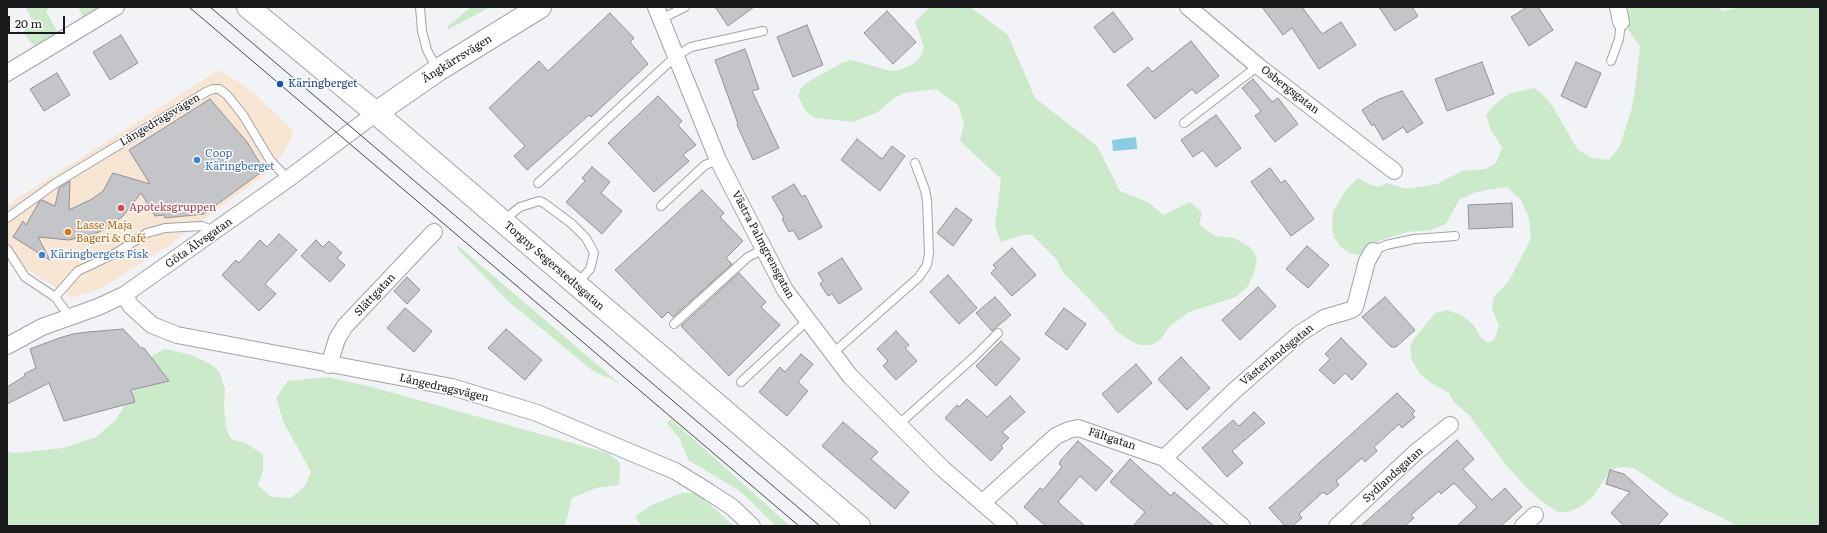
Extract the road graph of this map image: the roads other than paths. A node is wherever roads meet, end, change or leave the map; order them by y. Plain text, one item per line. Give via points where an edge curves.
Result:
1 (116, 7) edge
2 (248, 7) edge
3 (420, 7) edge
4 (685, 7) edge
5 (1188, 7) edge
6 (534, 9) edge
7 (659, 13) edge
8 (1619, 15) edge
9 (763, 31) dead end
10 (676, 56) junction
11 (1611, 62) dead end
12 (1258, 66) junction
13 (438, 70) junction
14 (7, 73) edge
15 (376, 113) junction
16 (1184, 123) dead end
17 (718, 160) junction
18 (914, 163) dead end
19 (1394, 171) dead end
20 (288, 179) junction
21 (538, 183) dead end
22 (662, 206) dead end
23 (7, 218) edge
24 (502, 222) junction
25 (215, 231) junction
26 (434, 232) dead end
27 (1455, 236) dead end
28 (764, 249) junction
29 (7, 250) edge
30 (1373, 251) joint
31 (576, 285) junction
32 (124, 295) junction
33 (55, 297) junction
34 (70, 317) junction
35 (808, 320) junction
36 (674, 324) dead end
37 (998, 333) dead end
38 (7, 346) edge
39 (832, 354) junction
40 (329, 365) junction
41 (741, 382) dead end
42 (898, 425) junction
43 (1450, 425) dead end
44 (1164, 458) junction
45 (982, 503) junction
46 (1535, 515) dead end
47 (752, 526) edge
48 (860, 526) edge
49 (1009, 526) edge
50 (1242, 526) edge
51 (1337, 526) edge
52 (1523, 526) edge

1 - 14 street
2 - 15 street, Torgny Segerstedtsgatan
3 - 13 lane via 427,50
4 - 7 lane, Västra Palmgrensgatan
5 - 12 street, Osbergsgatan
6 - 13 street, Ängkärrsvägen
7 - 10 street, Västra Palmgrensgatan
8 - 11 lane via 1619,39
9 - 10 lane via 691,47
10 - 17 street, Västra Palmgrensgatan
10 - 21 lane
12 - 16 lane
12 - 19 street, Osbergsgatan
13 - 15 street, Ängkärrsvägen
15 - 20 street, Göta Älvsgatan
15 - 24 street, Torgny Segerstedtsgatan
17 - 22 lane via 705,165
17 - 28 street, Västra Palmgrensgatan
18 - 39 lane via 927,200 927,265 920,277
20 - 23 lane, Långedragsvägen via 270,160 243,115 227,95 219,89 213,89 56,183
20 - 25 street, Göta Älvsgatan
24 - 31 street, Torgny Segerstedtsgatan
24 - 31 lane via 520,207 544,202 572,224 586,238 594,253 590,269
25 - 32 street, Göta Älvsgatan
25 - 33 lane via 202,226 146,232 116,253 78,271
26 - 40 street, Slättgatan via 345,326 337,339
27 - 30 lane via 1414,238
28 - 35 street, Västra Palmgrensgatan via 785,290
28 - 36 lane via 748,257
29 - 33 lane via 25,278
30 - 44 street, Västerlandsgatan via 1367,261 1355,307 1324,318 1299,334
31 - 48 street, Torgny Segerstedtsgatan
32 - 34 street, Göta Älvsgatan
32 - 40 street, Långedragsvägen via 131,306 152,325 177,335
33 - 34 lane
34 - 38 street, Göta Älvsgatan via 30,332
35 - 39 street, Västra Palmgrensgatan
35 - 41 lane
37 - 42 lane
39 - 42 street, Västra Palmgrensgatan
40 - 47 street, Långedragsvägen via 452,387 537,412 674,471 732,508
42 - 45 street, Västra Palmgrensgatan
43 - 51 street, Sydlandsgatan via 1416,452
44 - 45 street, Fältgatan via 1090,431 1072,429 1056,436
44 - 50 street, Fältgatan
45 - 49 street, Västra Palmgrensgatan
46 - 52 street

